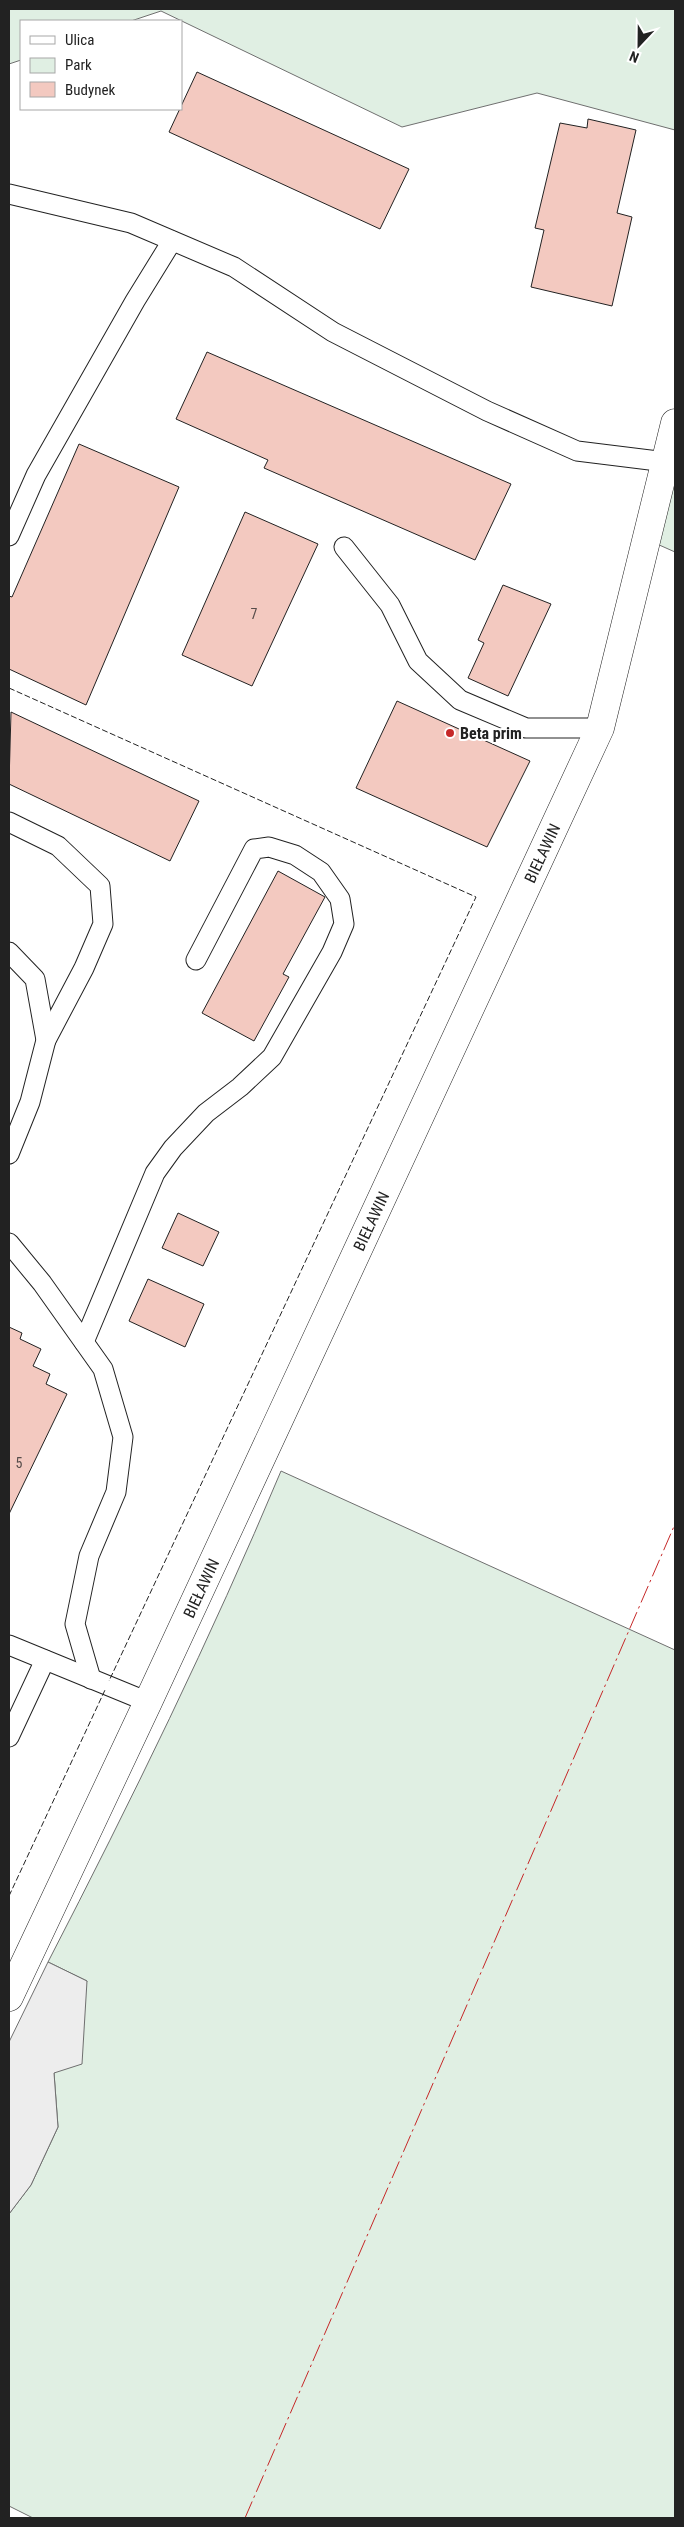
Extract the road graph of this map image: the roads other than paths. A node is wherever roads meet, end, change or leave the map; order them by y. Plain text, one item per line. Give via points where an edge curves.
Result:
1 (9, 194) edge
2 (172, 241) junction
3 (675, 424) edge
4 (666, 462) junction
5 (9, 536) edge
6 (344, 547) dead end
7 (600, 728) junction
8 (9, 822) edge
9 (9, 952) edge
10 (196, 960) dead end
11 (46, 1040) junction
12 (9, 1154) edge
13 (9, 1243) edge
14 (84, 1342) junction
15 (9, 1645) edge
16 (45, 1660) junction
17 (92, 1679) junction
18 (148, 1702) junction
19 (9, 1737) edge
20 (9, 1997) edge

1 - 2 lane via 131,223
2 - 4 lane via 234,267 333,332 514,423 577,451
2 - 5 lane via 36,475
3 - 4 street, BIEŁAWIN
4 - 7 street, BIEŁAWIN
6 - 7 lane via 390,605 418,661 460,700 526,728
7 - 18 street, BIEŁAWIN
8 - 11 lane via 58,846 100,886 103,924
9 - 11 lane via 35,979
10 - 14 lane via 254,849 269,847 295,855 321,872 340,899 344,924 272,1057 206,1113 173,1148 155,1174
11 - 12 lane via 30,1102
13 - 14 lane
14 - 17 lane via 103,1369 123,1437 116,1492 89,1556 75,1624
15 - 16 lane
16 - 17 lane
16 - 19 lane
17 - 18 lane
18 - 20 street, BIEŁAWIN

